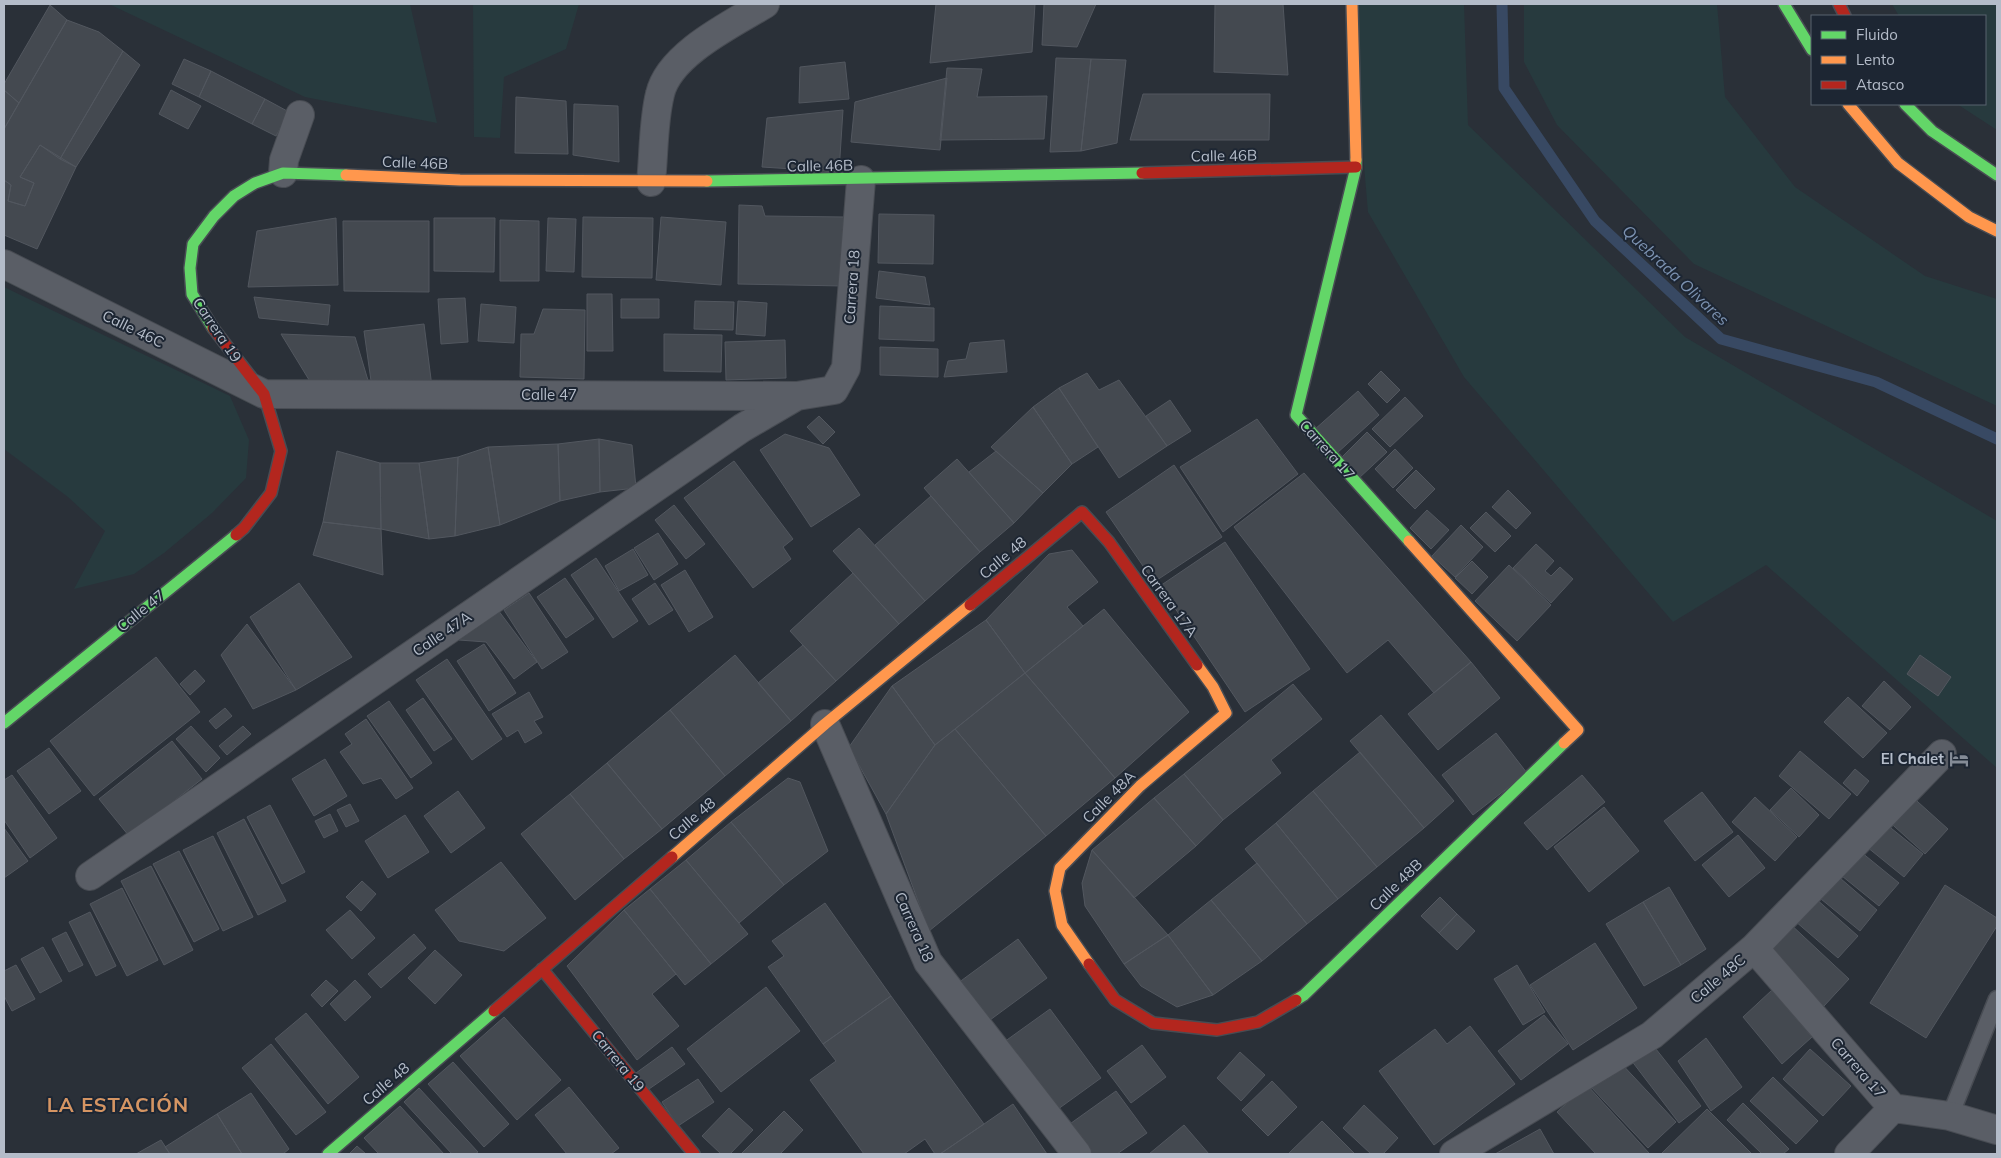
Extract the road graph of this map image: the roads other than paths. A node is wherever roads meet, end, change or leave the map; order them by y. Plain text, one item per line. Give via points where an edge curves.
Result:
1 (765, 4) edge
2 (1352, 4) edge
3 (1784, 4) edge
4 (1811, 48) edge
5 (1849, 105) edge
6 (1906, 105) edge
7 (300, 115) dead end
8 (1356, 167) junction
9 (283, 173) junction
10 (1997, 175) edge
11 (860, 180) junction
12 (651, 182) junction
13 (1997, 231) edge
14 (4, 264) edge
15 (834, 390) joint
16 (264, 394) junction
17 (796, 396) junction
18 (271, 493) joint
19 (1082, 512) joint
20 (1226, 712) joint
21 (4, 723) edge
22 (825, 724) junction
23 (1578, 730) joint
24 (1942, 754) dead end
25 (90, 876) dead end
26 (1754, 948) junction
27 (542, 969) junction
28 (1997, 999) edge
29 (1217, 1030) joint
30 (1893, 1108) junction
31 (1950, 1116) junction
32 (1997, 1130) edge
33 (328, 1154) edge
34 (694, 1154) edge
35 (1077, 1154) edge
36 (1454, 1154) edge
37 (1849, 1154) edge

1 - 12 street via 679,60 660,93
2 - 8 street, Carrera 17
3 - 4 street
5 - 13 street via 1898,163 1970,217
6 - 10 street via 1932,131
7 - 9 street via 284,160
8 - 11 street, Calle 46B
8 - 23 street, Carrera 17 via 1296,415
9 - 12 street, Calle 46B via 460,180
9 - 16 street, Carrera 19 via 255,183 234,196 214,216 193,244 190,268 192,294 203,315
11 - 12 street, Calle 46B
11 - 15 street, Carrera 18 via 846,368
14 - 16 street, Calle 46C
15 - 17 street, Calle 47
16 - 17 street, Calle 47
16 - 18 street, Carrera 19 via 281,451
17 - 25 street, Calle 47A via 742,428
18 - 21 street, Calle 47 via 244,528
19 - 20 street, Carrera 17A via 1109,542 1213,687
19 - 22 street, Calle 48
20 - 29 street, Calle 48A via 1140,786 1060,868 1055,891 1062,925 1115,1000 1153,1023
22 - 27 street, Calle 48
22 - 35 street, Carrera 18 via 928,962
23 - 29 street, Calle 48B via 1304,995 1258,1022
24 - 26 street, Calle 48C
26 - 30 street, Carrera 17
26 - 36 street, Calle 48C via 1652,1035
27 - 33 street, Calle 48
27 - 34 street, Carrera 19
28 - 31 lane
30 - 31 street, Carrera 17
30 - 37 street
31 - 32 street, Carrera 17

